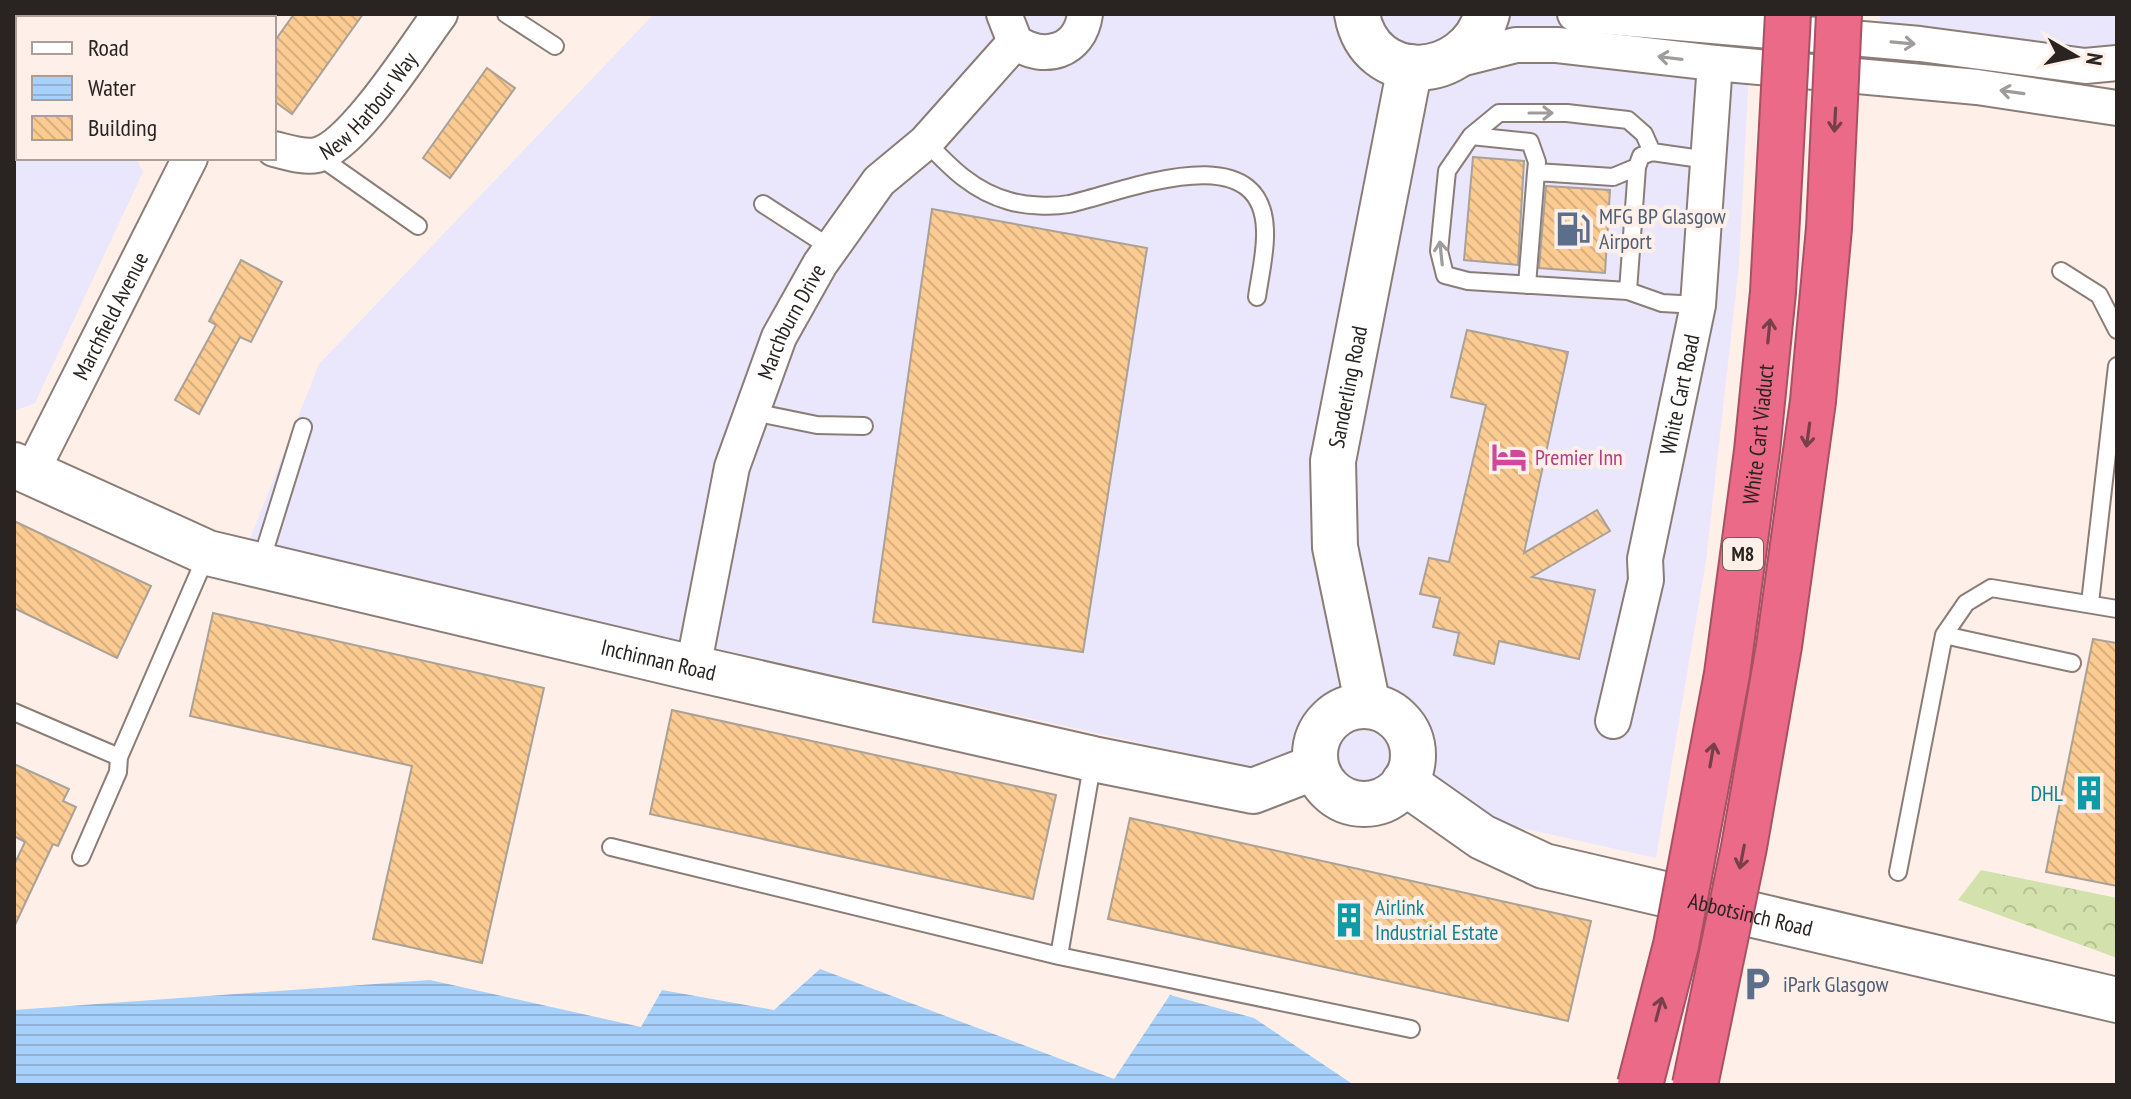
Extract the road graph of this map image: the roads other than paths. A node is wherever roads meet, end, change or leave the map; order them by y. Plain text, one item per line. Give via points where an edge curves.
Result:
1 (440, 14) edge
2 (506, 14) edge
3 (1085, 14) edge
4 (1357, 14) edge
5 (1487, 14) edge
6 (1575, 14) edge
7 (1788, 14) edge
8 (1839, 14) edge
9 (1010, 28) edge
10 (555, 46) dead end
11 (1715, 63) junction
12 (2117, 63) edge
13 (1431, 64) junction
14 (2117, 108) edge
15 (1471, 136) junction
16 (926, 142) junction
17 (276, 149) edge
18 (1652, 152) junction
19 (317, 155) junction
20 (189, 160) edge
21 (1708, 160) junction
22 (1536, 167) junction
23 (1637, 167) junction
24 (763, 204) dead end
25 (418, 226) dead end
26 (831, 248) junction
27 (2061, 271) dead end
28 (1527, 285) junction
29 (1628, 291) junction
30 (1257, 297) dead end
31 (1698, 305) junction
32 (2117, 330) edge
33 (2117, 366) edge
34 (753, 412) junction
35 (864, 426) dead end
36 (303, 427) dead end
37 (22, 469) edge
38 (208, 553) junction
39 (260, 566) junction
40 (2090, 603) junction
41 (2117, 609) edge
42 (1944, 635) junction
43 (2072, 663) dead end
44 (693, 668) junction
45 (1368, 706) junction
46 (14, 712) edge
47 (1613, 721) dead end
48 (119, 757) junction
49 (1093, 759) junction
50 (1315, 767) junction
51 (1404, 782) junction
52 (611, 847) dead end
53 (81, 857) dead end
54 (1898, 872) dead end
55 (1059, 956) junction
56 (2117, 1000) edge
57 (1411, 1029) dead end
58 (1640, 1085) edge
59 (1695, 1085) edge

1 - 19 street, New Harbour Way via 373,106 339,144
2 - 10 lane
3 - 9 street, Marchburn Drive via 1075,40 1053,53 1040,54
4 - 13 street via 1377,50
5 - 13 street via 1474,42
6 -> 12 street via 1920,44 2085,66
58 -> 7 highway, White Cart Viaduct / M8, bridge via 1676,945 1727,674 1773,292
8 -> 59 highway, M8, bridge via 1829,228 1811,416 1758,770
9 - 16 street, Marchburn Drive
11 -> 13 street via 1516,45
14 -> 11 street via 1977,87
11 - 21 street, White Cart Road
13 - 45 street, Sanderling Road via 1333,461 1335,547
15 -> 18 lane via 1499,113 1567,113 1628,120 1644,134
15 - 22 lane via 1530,142
28 -> 15 lane via 1445,275 1439,251 1447,171
16 - 26 street, Marchburn Drive via 879,181
16 - 30 lane via 963,181 1008,201 1036,205 1067,204 1123,187 1206,174 1238,179 1257,201 1265,228
17 - 19 street, New Harbour Way
18 - 21 lane
18 - 23 lane via 1641,156
19 - 25 lane
20 - 37 street, Marchfield Avenue
21 - 31 street, White Cart Road
22 - 23 lane via 1613,177
22 - 28 lane
23 - 29 lane
24 - 26 lane
26 - 34 street, Marchburn Drive via 779,337
27 - 32 lane via 2099,295
28 - 29 lane
29 - 31 lane via 1662,303
31 - 47 street, White Cart Road via 1645,559 1646,580
33 - 40 lane
34 - 35 lane via 817,425
34 - 44 street, Marchburn Drive via 732,467
36 - 39 lane
37 - 38 street, Inchinnan Road
38 - 39 street, Inchinnan Road
38 - 48 lane
39 - 44 street, Inchinnan Road
40 - 41 lane
40 - 42 lane via 1991,588 1966,603
42 - 43 lane
42 - 54 lane
44 - 49 street, Inchinnan Road
45 - 50 street via 1339,712 1326,723 1315,749
45 - 51 street via 1392,716 1410,737 1413,754
46 - 48 lane
48 - 53 lane via 118,772
49 - 50 street, Inchinnan Road via 1253,791
49 - 55 lane
50 - 51 street via 1326,787 1356,804 1393,795
51 - 56 street, Abbotsinch Road via 1482,837 1544,866
52 - 55 lane
55 - 57 lane

